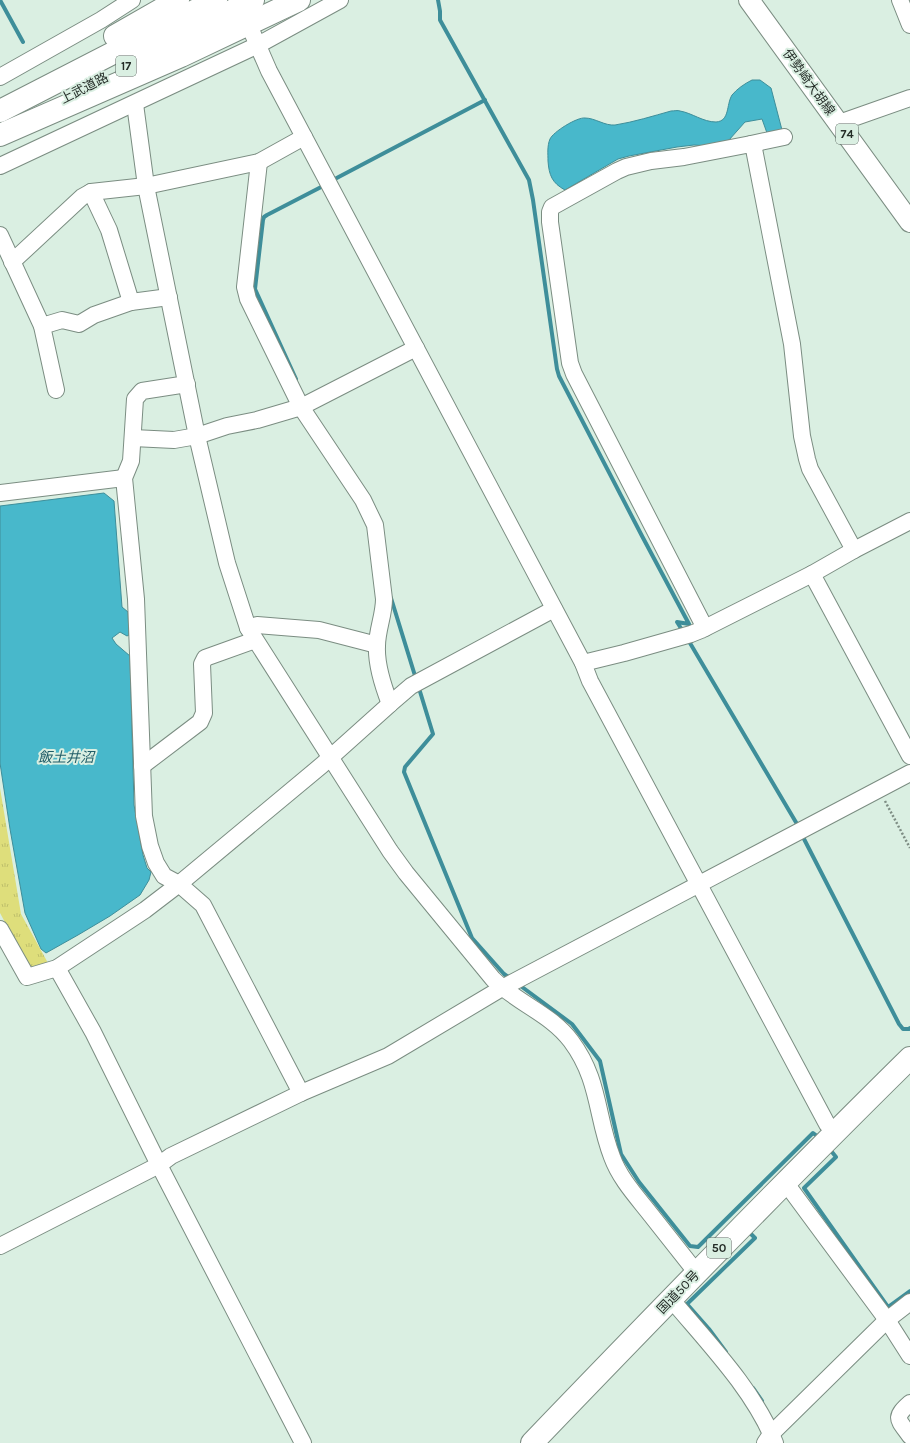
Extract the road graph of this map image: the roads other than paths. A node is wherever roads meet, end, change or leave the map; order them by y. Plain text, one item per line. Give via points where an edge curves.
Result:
1 (132, 0) edge
2 (178, 0) edge
3 (216, 0) edge
4 (253, 0) edge
5 (299, 0) edge
6 (340, 0) edge
7 (749, 0) edge
8 (900, 0) edge
9 (910, 25) edge
10 (255, 39) junction
11 (0, 77) edge
12 (36, 92) junction
13 (910, 98) edge
14 (135, 104) junction
15 (0, 111) edge
16 (839, 123) junction
17 (0, 131) edge
18 (0, 135) edge
19 (304, 137) junction
20 (784, 137) dead end
21 (751, 144) junction
22 (259, 162) junction
23 (0, 166) edge
24 (146, 186) junction
25 (90, 192) junction
26 (910, 222) edge
27 (0, 235) edge
28 (12, 262) junction
29 (169, 297) junction
30 (131, 302) junction
31 (42, 326) junction
32 (416, 348) junction
33 (187, 384) junction
34 (56, 390) dead end
35 (300, 407) junction
36 (197, 436) junction
37 (133, 438) junction
38 (124, 478) junction
39 (0, 493) edge
40 (910, 521) edge
41 (854, 550) junction
42 (812, 574) junction
43 (554, 609) junction
44 (705, 628) junction
45 (252, 634) junction
46 (377, 645) junction
47 (583, 662) junction
48 (390, 704) junction
49 (910, 756) edge
50 (330, 757) junction
51 (142, 766) junction
52 (910, 773) edge
53 (179, 884) junction
54 (698, 884) junction
55 (0, 929) edge
56 (57, 968) junction
57 (502, 988) junction
58 (910, 1058) edge
59 (301, 1093) junction
60 (834, 1132) junction
61 (159, 1165) junction
62 (785, 1182) junction
63 (0, 1246) edge
64 (696, 1272) junction
65 (670, 1299) junction
66 (910, 1302) edge
67 (887, 1320) junction
68 (910, 1356) edge
69 (910, 1403) edge
70 (910, 1436) edge
71 (770, 1440) edge
72 (304, 1443) edge
73 (532, 1443) edge

1 - 11 street
2 - 12 highway via 87,53
3 - 12 highway, 上武道路 / 17
4 - 17 highway, 上武道路 / 17
5 - 18 highway via 181,56
6 - 10 street
7 - 16 main road, 伊勢崎大胡線 / 74
8 - 9 street
10 - 14 street
10 - 19 street
12 - 15 highway, 上武道路 / 17
13 - 16 street
14 - 23 street
14 - 24 street
16 - 26 main road, 伊勢崎大胡線 / 74
19 - 22 street
19 - 32 street
20 - 21 street
21 - 41 street via 792,344 807,459
21 - 44 street via 684,158 651,161 617,171 552,208 550,212 567,346 574,374
22 - 24 street
22 - 35 street via 245,287
24 - 25 street
24 - 29 street
25 - 28 street
25 - 30 street via 109,230
27 - 28 street
28 - 31 street
29 - 30 street
29 - 33 street
30 - 31 street via 79,324 62,320
31 - 34 street
32 - 35 street
32 - 43 street
33 - 36 street
33 - 37 street via 142,392 135,399
35 - 36 street
35 - 46 street via 363,500 374,525 384,599
36 - 37 street via 174,440
36 - 45 street via 228,563
37 - 38 street via 131,461
38 - 39 street
38 - 51 street via 136,599
40 - 41 street
41 - 42 street
42 - 44 street
42 - 49 street
43 - 47 street
43 - 48 street via 423,679
44 - 47 street via 632,651
45 - 46 street via 257,625 319,630
45 - 50 street
45 - 51 street via 205,658 202,664 204,713 200,722
46 - 48 street via 383,686
47 - 54 street via 590,681
48 - 50 street
50 - 53 street
50 - 57 street via 406,873
51 - 53 street via 144,816 150,846 164,876
52 - 54 street
53 - 56 street via 145,910
53 - 59 street via 203,906
54 - 57 street
54 - 60 street via 827,1124
55 - 56 street via 27,977
56 - 61 street via 93,1032
57 - 59 street via 388,1056
57 - 64 street via 556,1024 576,1047 591,1076 608,1146 616,1166 640,1202
58 - 60 highway, 国道50号 / 50
59 - 61 street via 171,1156
60 - 62 highway, 国道50号 / 50
61 - 63 street
61 - 72 street
62 - 64 highway, 国道50号 / 50
62 - 67 street
64 - 65 highway, 国道50号 / 50
65 - 71 street via 747,1390
65 - 73 highway, 国道50号 / 50
66 - 67 street
67 - 68 street
67 - 71 street
69 - 70 street via 899,1416

